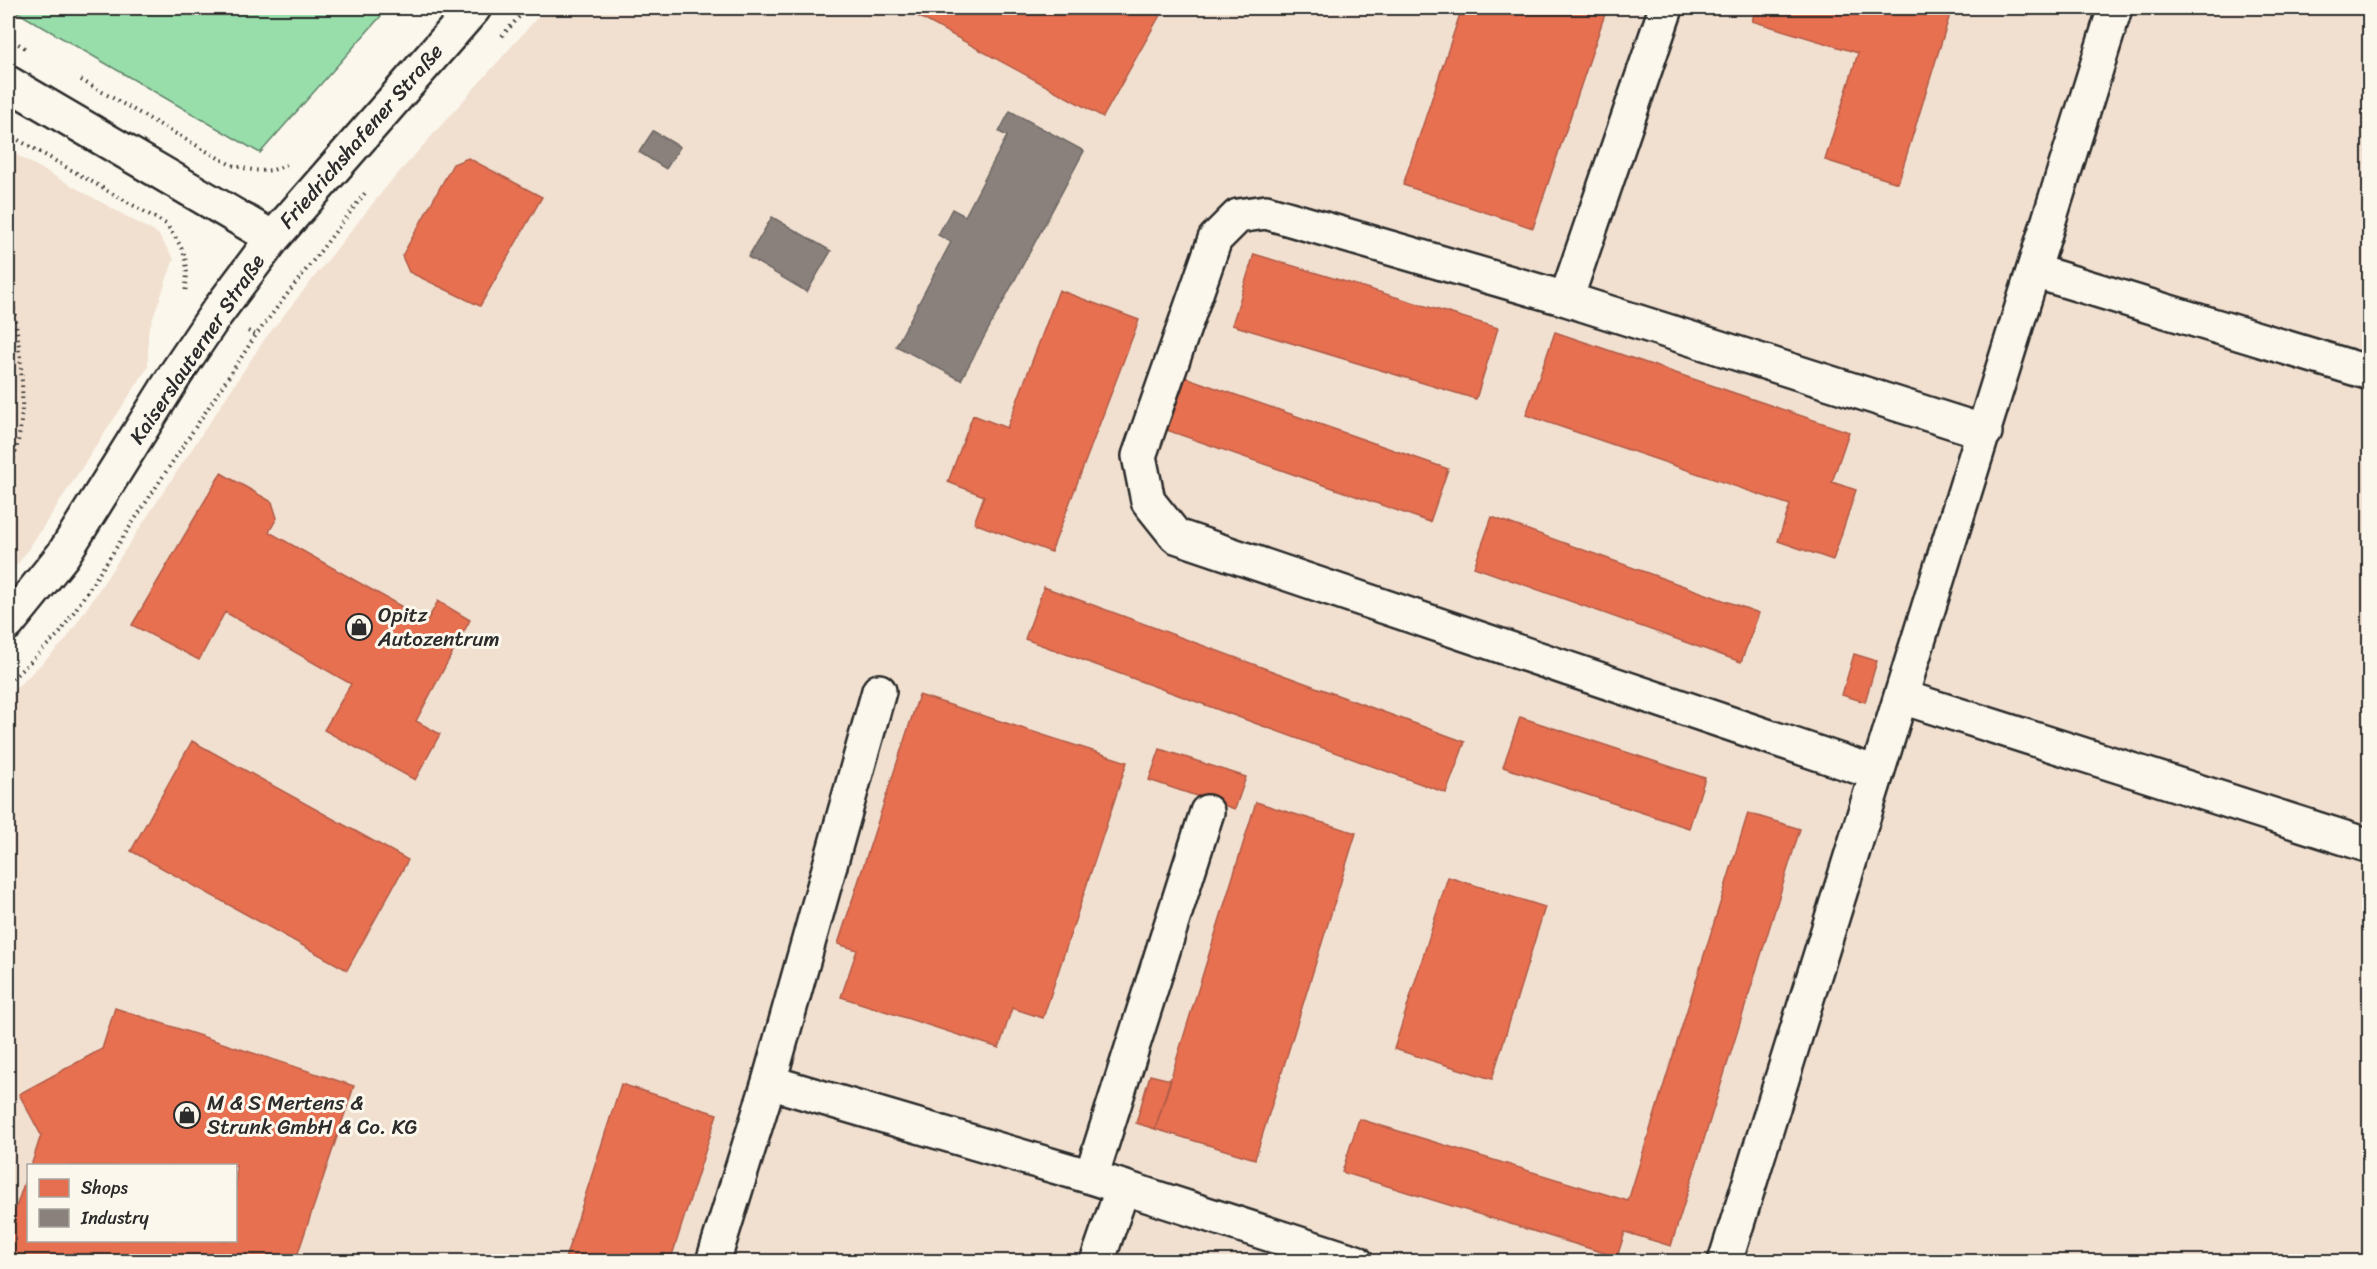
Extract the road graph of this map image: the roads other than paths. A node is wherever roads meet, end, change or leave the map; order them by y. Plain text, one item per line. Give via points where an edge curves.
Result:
1 (474, 8) edge
2 (1666, 8) edge
3 (2115, 8) edge
4 (8, 83) edge
5 (273, 238) junction
6 (2034, 271) junction
7 (1566, 299) junction
8 (2370, 373) edge
9 (1985, 432) junction
10 (8, 623) edge
11 (879, 691) dead end
12 (1902, 697) junction
13 (1876, 773) junction
14 (1207, 812) dead end
15 (2370, 846) edge
16 (769, 1082) junction
17 (1091, 1177) junction
18 (1123, 1187) junction
19 (713, 1262) edge
20 (1097, 1262) edge
21 (1356, 1262) edge
22 (1725, 1262) edge

1 - 5 street, Friedrichshafener Straße
2 - 7 street
3 - 6 street
4 - 5 street, Kaiserslauterner Straße
5 - 10 street, Kaiserslauterner Straße via 175,375 63,555
6 - 8 street
6 - 9 street
7 - 9 street
7 - 13 street via 1266,212 1238,216 1215,239 1139,456 1148,501 1176,536
9 - 12 street
11 - 16 street
12 - 13 street
12 - 15 street
13 - 22 street
14 - 17 street
16 - 17 street
16 - 19 street
17 - 18 street
18 - 20 street
18 - 21 street

